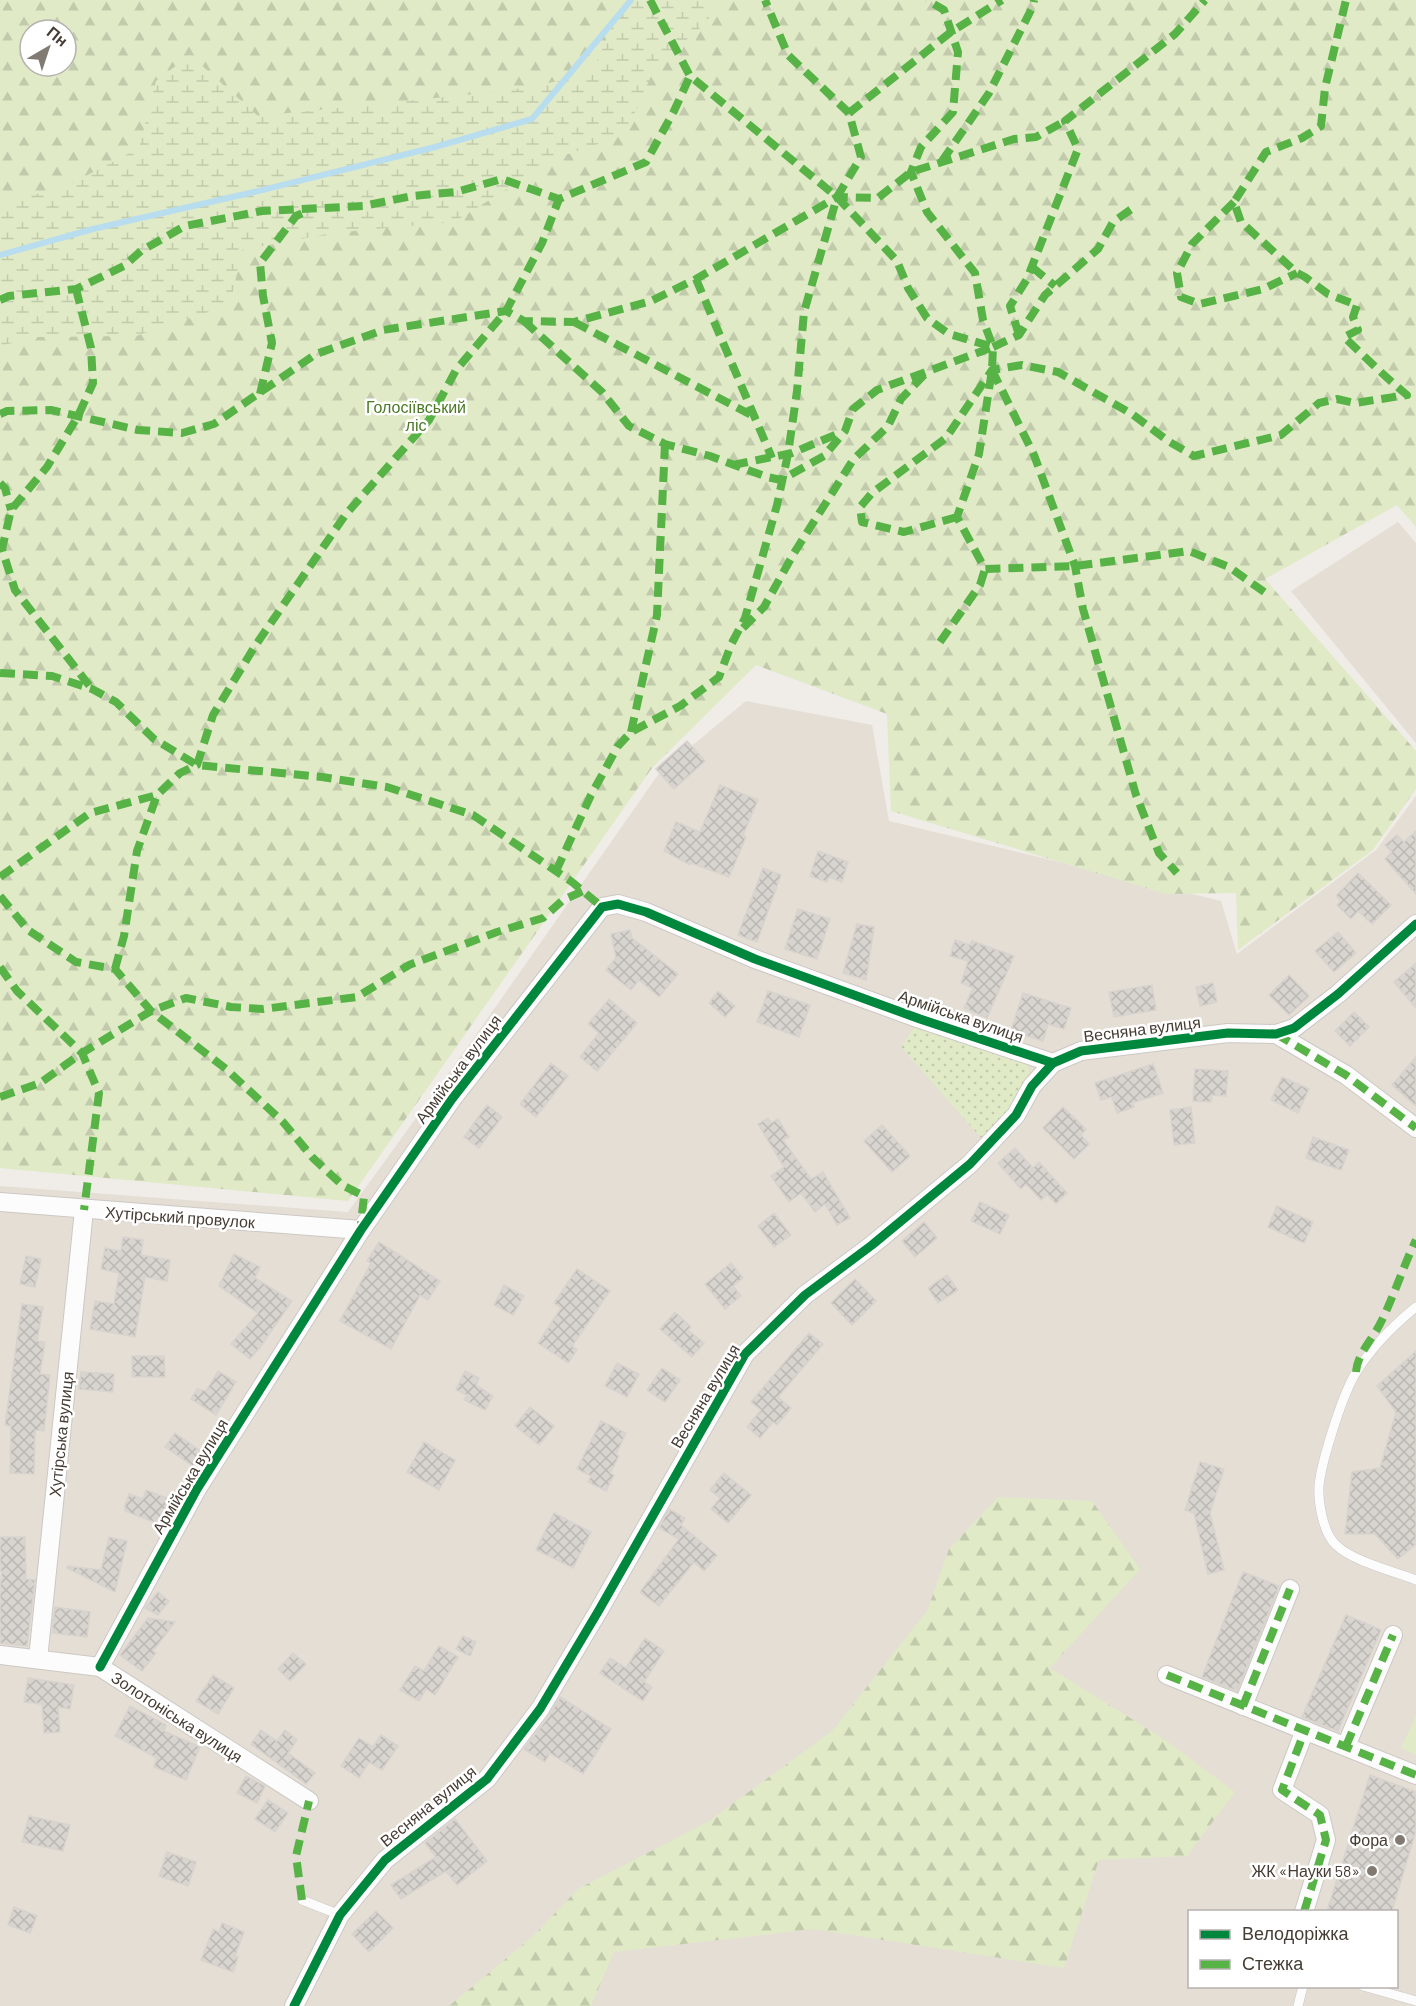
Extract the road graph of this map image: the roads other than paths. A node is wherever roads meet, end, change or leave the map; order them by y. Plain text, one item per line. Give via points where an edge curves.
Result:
1 (1416, 924) edge
2 (1276, 1034) junction
3 (1053, 1063) junction
4 (1416, 1128) edge
5 (0, 1202) edge
6 (84, 1210) junction
7 (361, 1230) junction
8 (1416, 1308) edge
9 (1416, 1580) edge
10 (1290, 1589) dead end
11 (1393, 1635) dead end
12 (0, 1655) edge
13 (38, 1659) junction
14 (100, 1667) junction
15 (1167, 1675) dead end
16 (1244, 1706) junction
17 (1305, 1730) junction
18 (1346, 1746) junction
19 (1416, 1775) edge
20 (309, 1801) dead end
21 (302, 1900) dead end
22 (1304, 1910) edge
23 (340, 1915) junction
24 (1302, 1988) edge
25 (1370, 1988) edge
26 (1416, 2001) edge
27 (294, 2006) edge
28 (1298, 2006) edge

1 - 2 street, Весняна вулиця via 1338,994 1294,1028
2 - 3 street, Весняна вулиця via 1228,1033 1081,1051
2 - 4 street via 1346,1075
3 - 7 street, Армійська вулиця via 754,959 646,912 618,904 602,906 452,1099
3 - 23 street, Весняна вулиця via 1032,1086 1016,1115 970,1164 805,1295 745,1354 540,1709 487,1779 385,1860
5 - 6 street, Хутірський провулок
6 - 7 street, Хутірський провулок
6 - 13 street, Хутірська вулиця
7 - 14 street, Армійська вулиця via 197,1489
8 - 9 lane via 1383,1338 1356,1372 1325,1455 1319,1486 1323,1525 1335,1545 1352,1556
10 - 16 street
11 - 18 street
12 - 13 street, Золотоніська вулиця
13 - 14 street, Золотоніська вулиця
14 - 20 street, Золотоніська вулиця
15 - 16 street
16 - 17 street
17 - 18 street
17 - 22 street via 1282,1790 1320,1815 1326,1840
18 - 19 street
21 - 23 lane
23 - 27 street, Весняна вулиця
24 - 28 lane
25 - 26 lane

